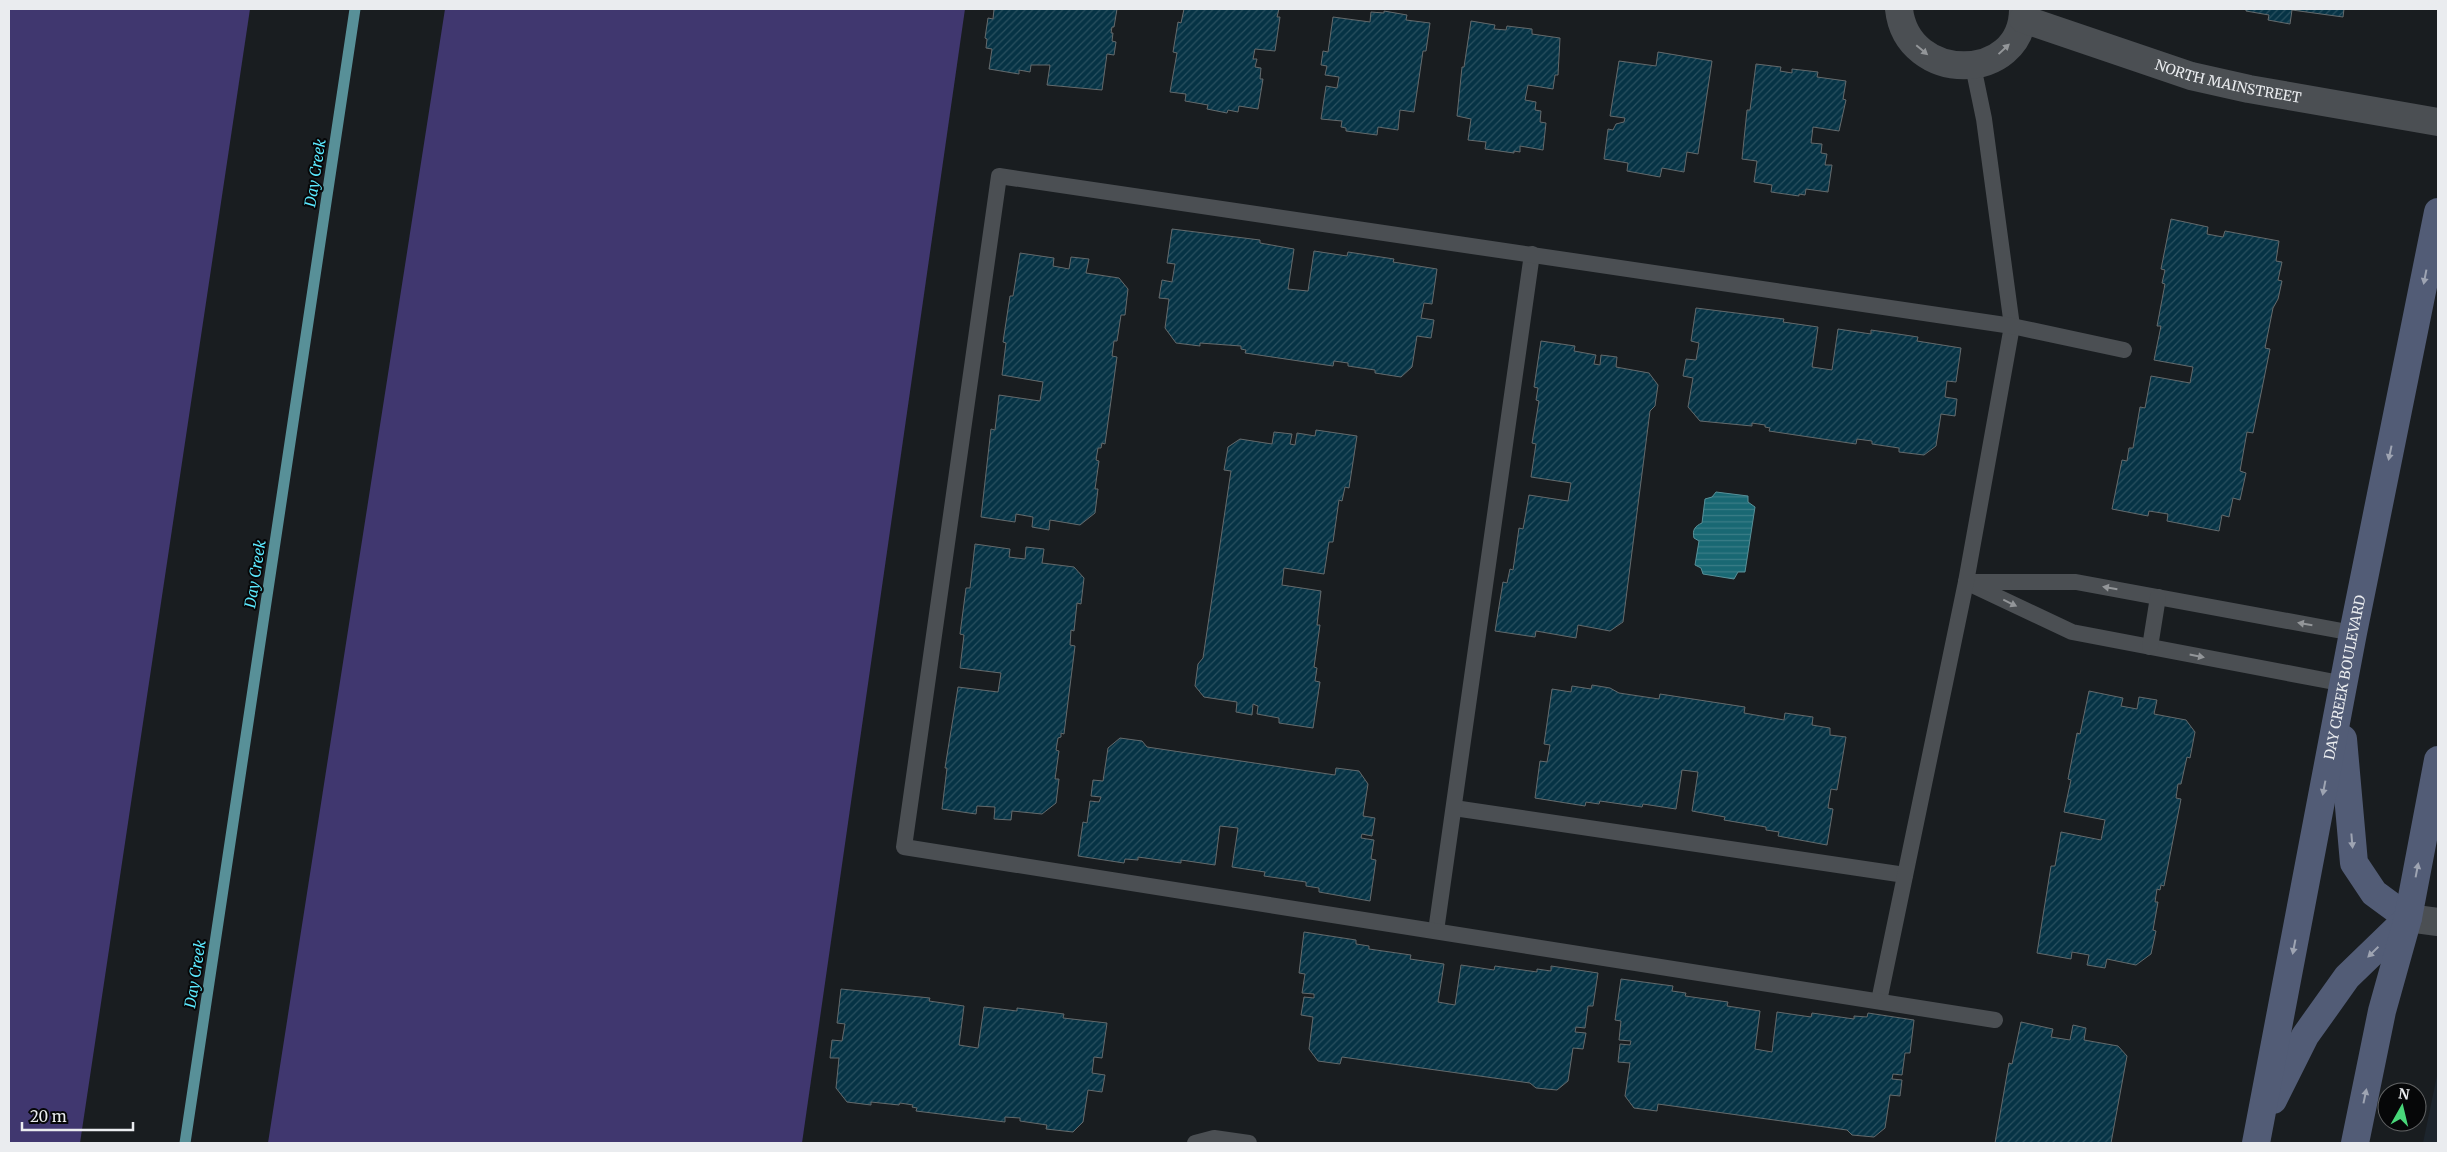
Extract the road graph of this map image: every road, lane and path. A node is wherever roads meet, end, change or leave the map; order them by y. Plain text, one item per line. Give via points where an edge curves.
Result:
1 (1900, 9) edge
2 (2023, 14) edge
3 (1973, 66) junction
4 (2438, 122) edge
5 (2438, 212) edge
6 (1532, 254) junction
7 (2012, 326) junction
8 (2124, 350) dead end
9 (1966, 582) junction
10 (2158, 597) junction
11 (2353, 633) junction
12 (2150, 647) junction
13 (2343, 695) junction
14 (2438, 760) edge
15 (1454, 808) junction
16 (1905, 875) junction
17 (2408, 918) junction
18 (2438, 922) edge
19 (1436, 931) junction
20 (1879, 1000) junction
21 (1995, 1020) dead end
22 (2257, 1135) edge
23 (1194, 1143) edge
24 (1249, 1143) edge
25 (2355, 1143) edge

1 -> 3 street via 1905,31 1933,60 1952,66
3 -> 2 street via 2005,50 2016,35
2 - 4 street, NORTH MAINSTREET via 2191,76
3 - 7 lane via 1984,119
5 -> 11 main road, DAY CREEK BOULEVARD
6 - 7 lane
6 - 15 lane
6 - 19 lane via 999,176 904,847
7 - 8 lane
7 - 9 lane
10 -> 9 lane via 2076,582
9 -> 12 lane via 2072,632
9 - 16 lane
11 -> 10 lane
10 - 12 lane
11 - 13 main road, DAY CREEK BOULEVARD
12 -> 13 lane
13 -> 17 main road via 2354,864 2374,893
13 -> 22 main road, DAY CREEK BOULEVARD
17 -> 14 main road
15 - 16 lane
15 - 19 lane
16 - 20 lane
17 - 18 street
17 -> 22 main road via 2347,977 2305,1036
25 -> 17 main road via 2382,1011
19 - 20 lane
20 - 21 lane
23 - 24 lane via 1214,1138

